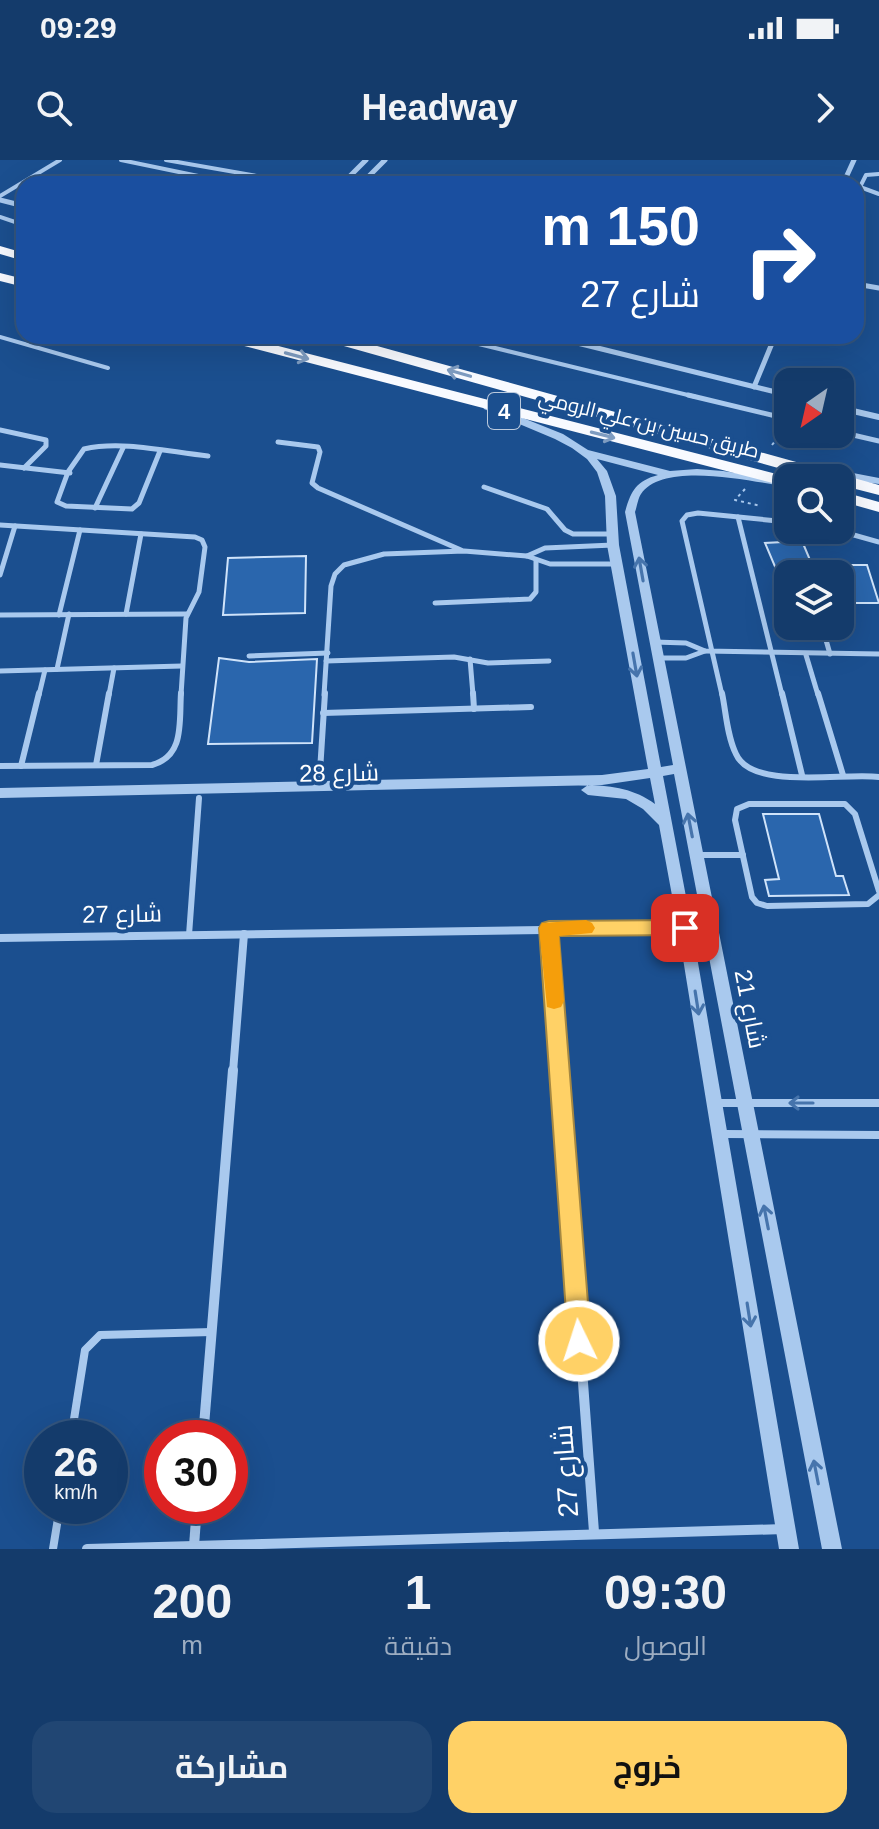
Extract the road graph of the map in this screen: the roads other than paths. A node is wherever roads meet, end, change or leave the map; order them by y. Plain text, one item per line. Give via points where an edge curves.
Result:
1 (60, 160) edge
2 (121, 160) edge
3 (166, 160) edge
4 (185, 160) edge
5 (366, 160) edge
6 (385, 160) edge
7 (35, 176) edge
8 (198, 176) edge
9 (257, 176) edge
10 (274, 176) edge
11 (350, 176) edge
12 (369, 176) edge
13 (24, 344) edge
14 (252, 344) edge
15 (353, 344) edge
16 (479, 344) edge
17 (581, 344) edge
18 (772, 344) edge
19 (108, 368) dead end
20 (754, 387) junction
21 (774, 392) edge
22 (488, 407) junction
23 (854, 411) edge
24 (774, 416) edge
25 (879, 417) edge
26 (0, 430) edge
27 (854, 435) edge
28 (879, 441) edge
29 (278, 442) dead end
30 (123, 448) junction
31 (160, 451) junction
32 (584, 452) junction
33 (208, 456) dead end
34 (782, 464) edge
35 (0, 465) edge
36 (24, 468) junction
37 (70, 473) junction
38 (671, 474) junction
39 (854, 476) edge
40 (774, 479) edge
41 (774, 481) edge
42 (879, 481) edge
43 (854, 484) edge
44 (484, 487) dead end
45 (879, 490) edge
46 (854, 500) edge
47 (879, 507) edge
48 (95, 508) junction
49 (738, 517) junction
50 (631, 518) junction
51 (774, 521) edge
52 (0, 525) edge
53 (15, 526) junction
54 (80, 530) junction
55 (612, 533) junction
56 (141, 534) junction
57 (854, 535) edge
58 (879, 542) edge
59 (464, 551) junction
60 (527, 556) junction
61 (536, 560) junction
62 (617, 564) junction
63 (0, 575) edge
64 (435, 603) dead end
65 (69, 614) junction
66 (126, 614) junction
67 (187, 614) junction
68 (0, 615) edge
69 (59, 615) junction
70 (826, 640) edge
71 (656, 650) junction
72 (708, 651) junction
73 (328, 653) junction
74 (770, 654) junction
75 (830, 654) junction
76 (879, 654) edge
77 (806, 655) junction
78 (249, 656) dead end
79 (470, 659) junction
80 (326, 661) junction
81 (549, 661) dead end
82 (182, 666) junction
83 (114, 668) junction
84 (57, 669) junction
85 (45, 670) junction
86 (0, 671) edge
87 (531, 707) dead end
88 (474, 709) junction
89 (323, 713) junction
90 (96, 765) junction
91 (0, 766) edge
92 (21, 766) junction
93 (679, 769) junction
94 (656, 773) junction
95 (802, 775) junction
96 (843, 775) junction
97 (879, 777) edge
98 (319, 787) junction
99 (0, 793) edge
100 (199, 798) junction
101 (0, 801) edge
102 (666, 825) junction
103 (696, 855) junction
104 (743, 855) junction
105 (879, 893) edge
106 (549, 928) junction
107 (685, 928) junction
108 (244, 934) junction
109 (189, 935) junction
110 (0, 938) edge
111 (714, 1103) junction
112 (744, 1103) junction
113 (879, 1103) edge
114 (719, 1134) junction
115 (749, 1134) junction
116 (879, 1135) edge
117 (212, 1332) junction
118 (74, 1420) edge
119 (205, 1420) edge
120 (57, 1524) edge
121 (196, 1524) edge
122 (785, 1529) junction
123 (594, 1532) junction
124 (194, 1546) junction
125 (53, 1549) edge
126 (87, 1549) edge
127 (112, 1549) edge
128 (789, 1549) edge
129 (832, 1549) edge

1 - 7 lane
2 - 8 lane
3 - 9 lane
4 - 10 lane
5 - 11 street
6 - 12 street
13 - 19 lane
14 -> 22 highway, طريق حسين بن علي الرومي / 4
34 -> 15 highway, طريق حسين بن علي الرومي / 4
16 - 24 lane
17 - 20 street
18 - 20 street
20 - 21 street
22 - 32 street, شارع 21
22 -> 40 highway, طريق حسين بن علي الرومي / 4
23 - 25 street
26 - 36 lane via 46,440
27 - 28 lane
29 - 59 lane via 318,447 311,478 318,488
30 - 31 lane
30 - 37 lane via 85,449
30 - 48 lane
31 - 33 lane
31 - 48 lane via 138,506
32 - 38 street
32 - 55 street, شارع 21 via 606,478
35 - 36 lane
36 - 37 lane
37 - 48 lane via 57,502
38 - 41 street via 702,472
38 - 50 street via 636,495
39 - 42 street
43 - 45 highway
44 - 55 lane via 547,509 573,534
46 - 47 highway
49 - 51 lane
49 - 72 lane via 692,513 682,521
49 - 74 lane
50 - 55 street via 620,514
71 -> 50 street, شارع 21
52 - 53 lane
53 - 54 lane
53 - 63 lane
54 - 56 lane
54 - 69 lane
55 - 60 lane
55 - 62 street, شارع 21
56 - 66 lane
56 - 67 lane via 195,537 204,543 199,592
57 - 58 lane
59 - 60 lane
59 - 73 lane via 384,554 344,565 331,586
60 - 61 lane
61 - 62 lane
61 - 64 lane via 536,592 530,599
62 -> 94 street, شارع 21
65 - 66 lane
65 - 69 lane
65 - 84 lane
66 - 67 lane
67 - 82 lane
68 - 69 lane
70 - 75 lane
71 - 72 lane via 686,658
71 - 72 lane via 686,643
71 - 93 street, شارع 21
72 - 74 lane
72 - 95 lane via 736,756 758,773
73 - 78 lane
73 - 80 lane
74 - 77 lane
74 - 95 lane
75 - 76 lane
75 - 77 lane
77 - 96 lane
79 - 80 lane
79 - 81 lane
79 - 88 lane
80 - 89 lane
82 - 83 lane
82 - 90 lane via 177,749 172,757 152,765
83 - 84 lane
83 - 90 lane
84 - 85 lane
85 - 86 lane
85 - 92 lane
87 - 88 lane
88 - 89 lane
89 - 98 lane
90 - 92 lane
91 - 92 lane
93 - 94 street, شارع 28
103 -> 93 street, شارع 21
94 - 98 street, شارع 28 via 602,780
94 - 102 street, شارع 21
95 - 96 lane
96 - 97 lane
98 - 99 street, شارع 28
100 - 101 street, شارع 28
100 - 102 street, شارع 28 via 607,790 644,800
100 - 109 lane
102 - 107 street, شارع 21
103 - 104 lane
103 - 112 street, شارع 21
104 - 105 lane via 752,897 762,905 868,904
104 - 105 lane via 735,814 742,806 845,804 855,814
106 - 107 street, شارع 27
106 - 108 street, شارع 27
106 - 123 street, شارع 27
107 -> 111 street, شارع 21
108 - 109 street, شارع 27
108 - 117 street
109 - 110 street, شارع 27
111 - 112 lane
111 - 114 street, شارع 21
113 -> 112 lane
112 - 115 street, شارع 21
114 - 115 lane
114 -> 122 street, شارع 21
115 - 116 lane
129 -> 115 street, شارع 21
117 - 118 lane via 100,1335 85,1350
117 - 119 street
120 - 125 lane
121 - 124 street
122 - 123 street, شارع 27
122 - 128 street, شارع 21
123 - 124 street, شارع 27
124 - 127 street, شارع 27
126 - 127 street, شارع 27

